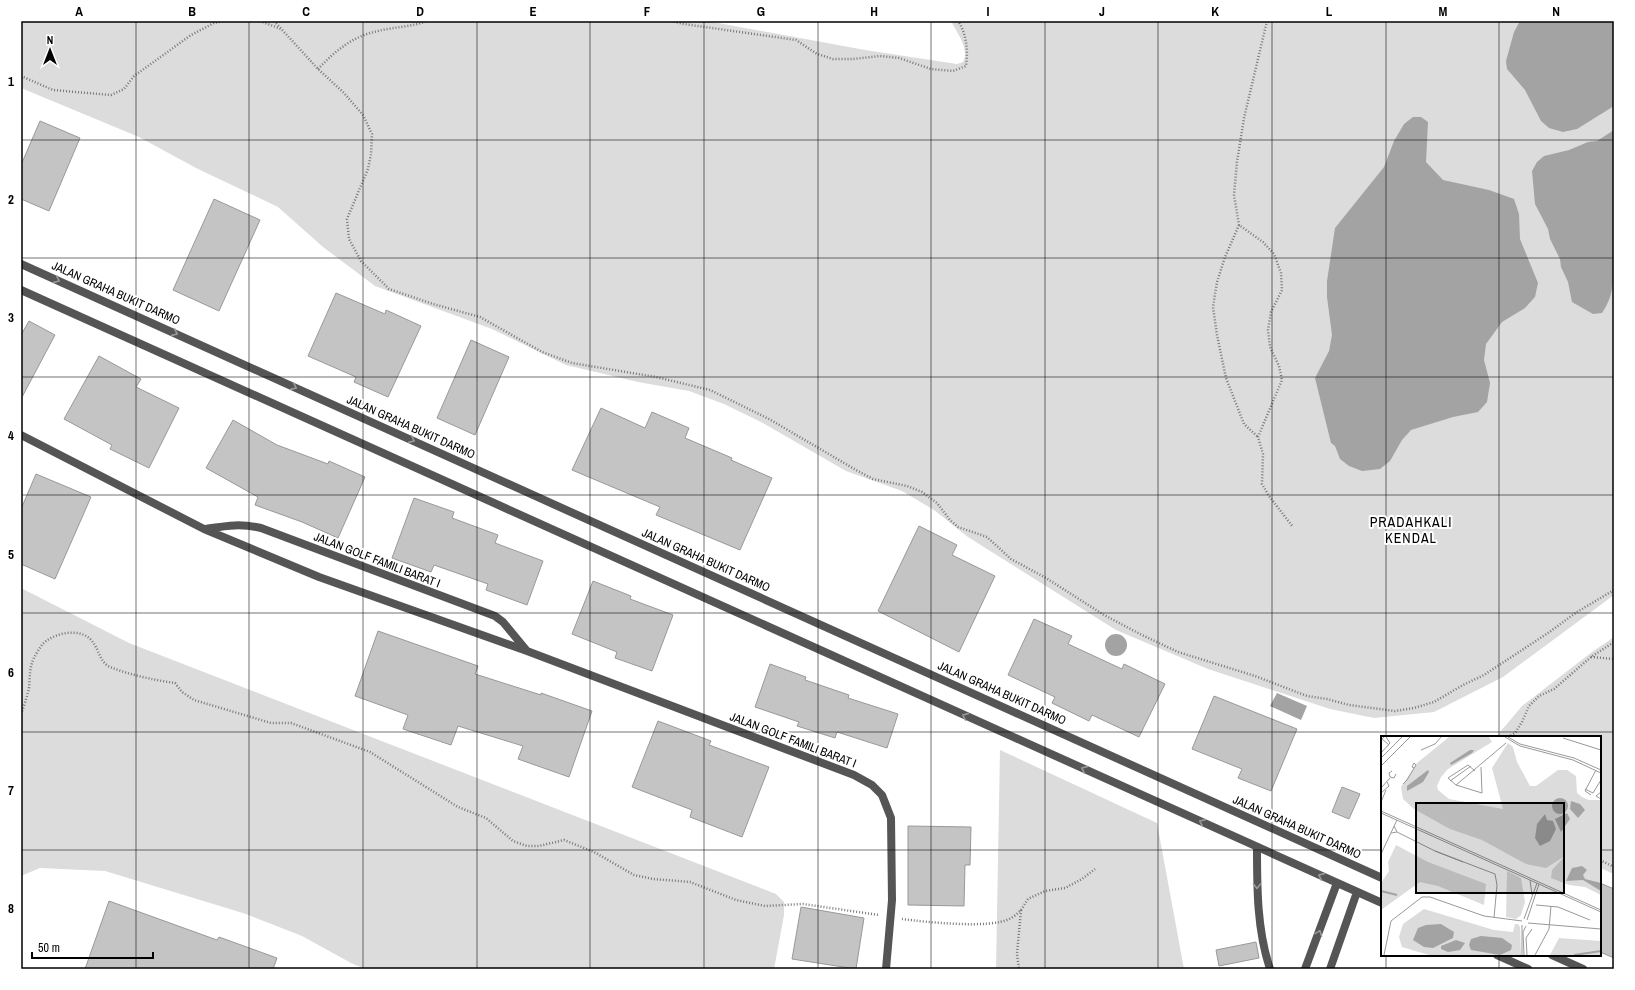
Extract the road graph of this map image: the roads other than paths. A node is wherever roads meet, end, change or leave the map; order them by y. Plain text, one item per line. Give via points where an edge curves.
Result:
1 (21, 264) edge
2 (21, 290) edge
3 (21, 435) edge
4 (204, 529) junction
5 (527, 651) junction
6 (1257, 847) junction
7 (1381, 878) edge
8 (1337, 883) junction
9 (1358, 892) junction
10 (1381, 903) edge
11 (1499, 956) edge
12 (1554, 956) edge
13 (886, 969) edge
14 (1270, 969) edge
15 (1305, 969) edge
16 (1330, 969) edge
17 (1528, 969) edge
18 (1583, 969) edge

1 -> 7 street, JALAN GRAHA BUKIT DARMO
6 -> 2 street
3 - 4 street, JALAN GOLF FAMILI BARAT I
4 - 5 street, JALAN GOLF FAMILI BARAT I via 320,577
4 - 5 street, JALAN GOLF FAMILI BARAT I via 232,525 260,528 500,619
5 - 13 street, JALAN GOLF FAMILI BARAT I via 854,775 872,785 882,795 891,818 892,917
8 -> 6 street
6 -> 14 street via 1257,898
8 - 9 street
15 -> 8 street
9 - 10 street
9 - 16 street
11 - 17 street
12 - 18 street

